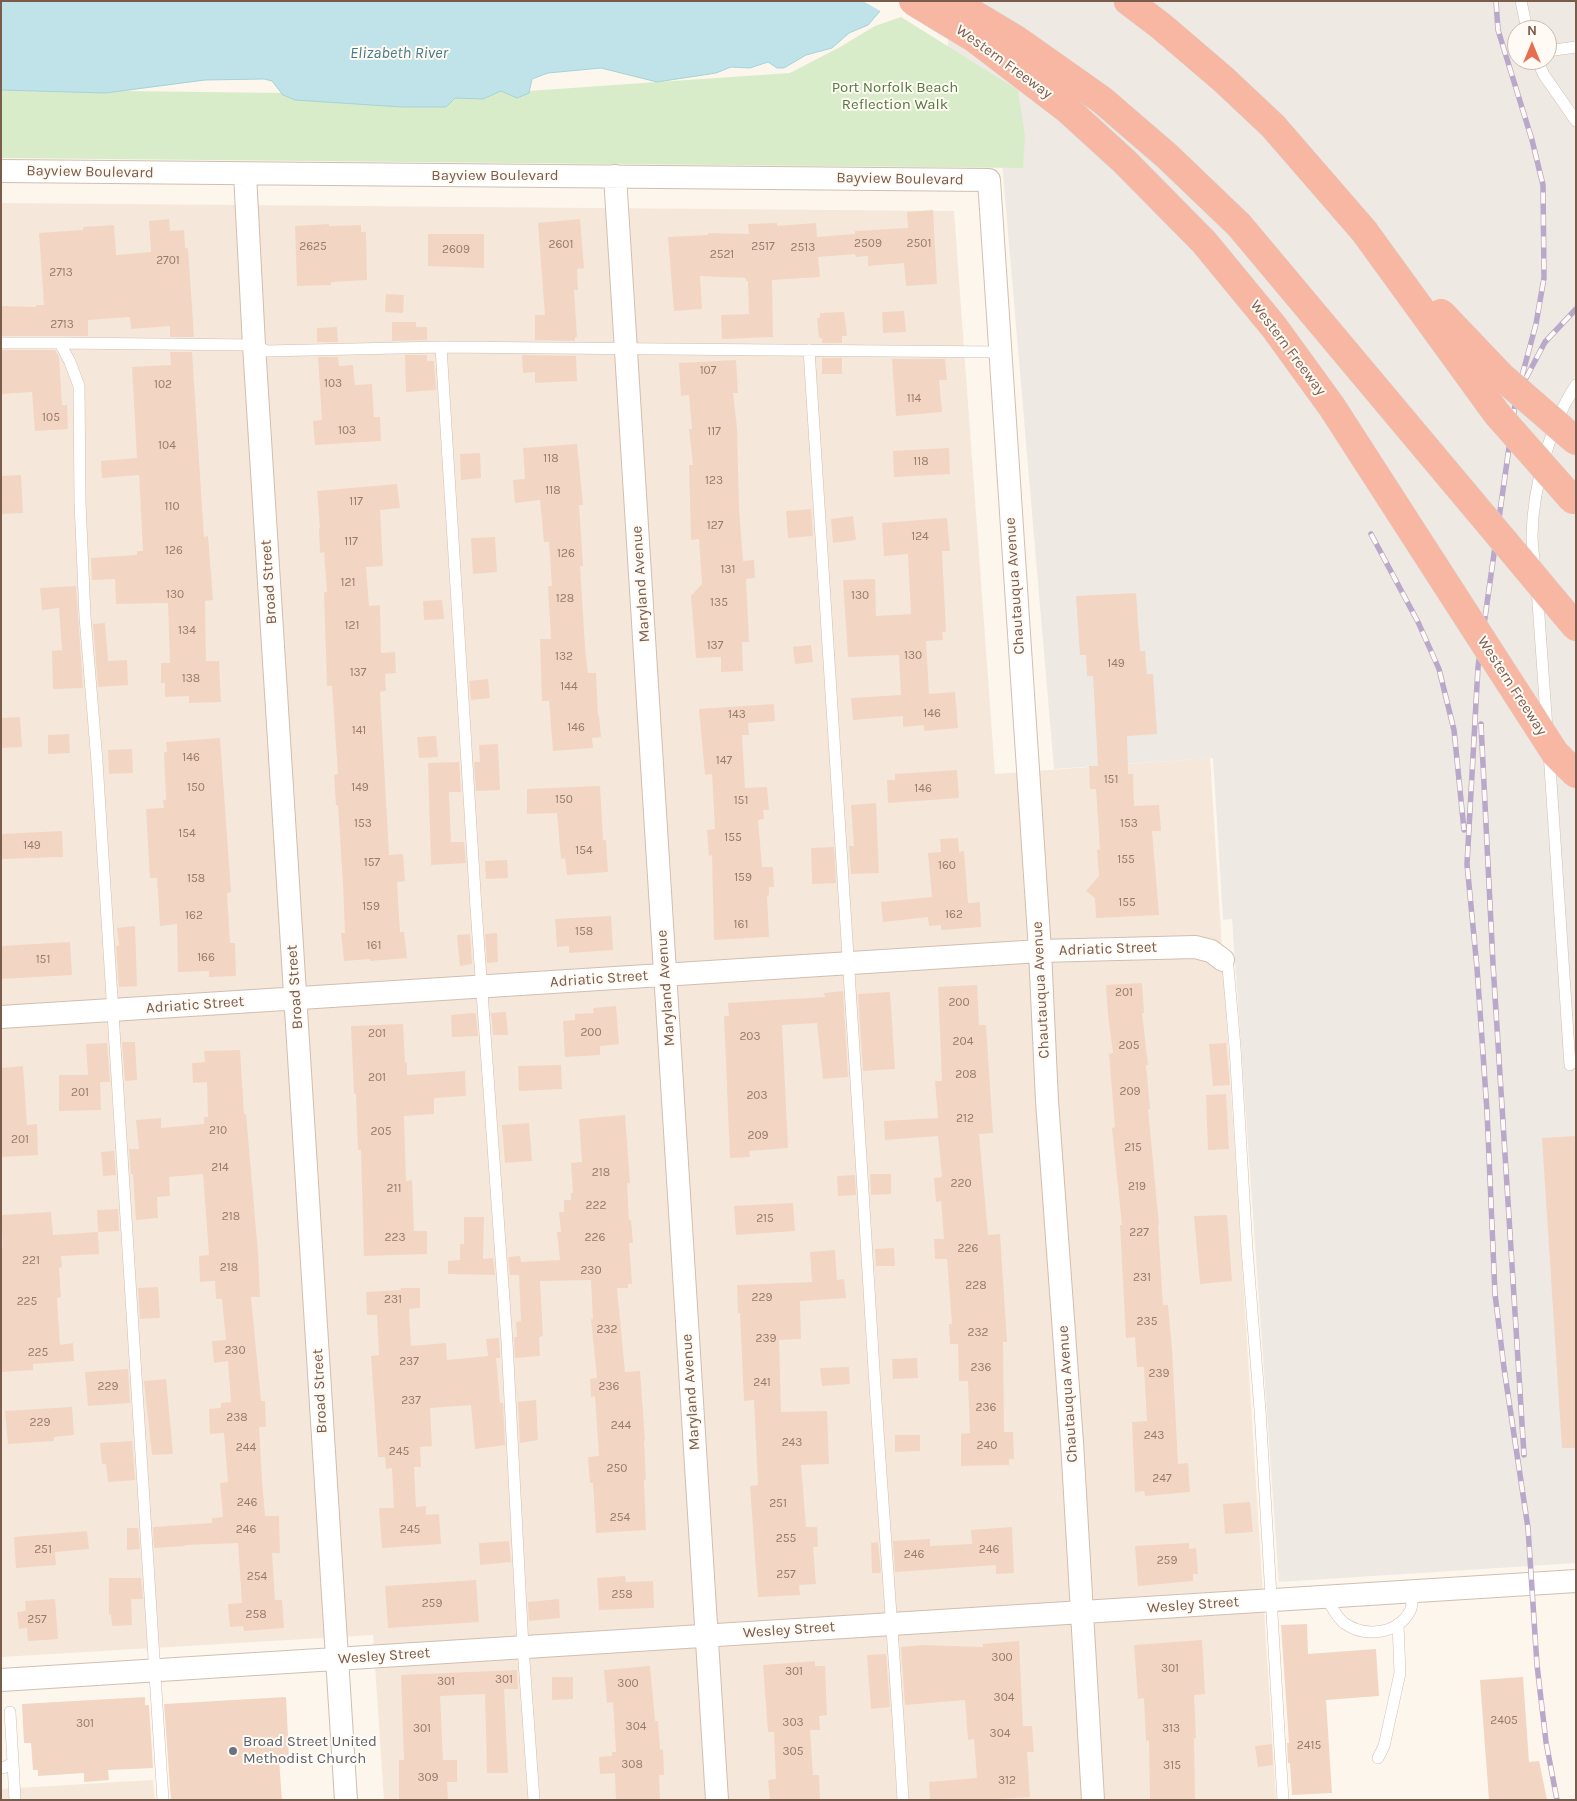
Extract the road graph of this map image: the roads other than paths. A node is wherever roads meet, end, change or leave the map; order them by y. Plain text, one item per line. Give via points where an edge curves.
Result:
1 (913, 1) edge
2 (952, 1) edge
3 (1128, 1) edge
4 (1521, 1) edge
5 (1525, 20) edge
6 (1576, 47) edge
7 (1557, 50) edge
8 (1542, 70) edge
9 (1576, 121) edge
10 (1, 171) edge
11 (245, 174) junction
12 (614, 176) junction
13 (989, 180) joint
14 (1364, 231) junction
15 (1, 342) edge
16 (60, 343) junction
17 (254, 345) junction
18 (441, 347) junction
19 (626, 348) junction
20 (810, 350) junction
21 (999, 352) junction
22 (1576, 385) edge
23 (1576, 441) edge
24 (1576, 503) edge
25 (1576, 627) edge
26 (1576, 774) edge
27 (1040, 952) junction
28 (1223, 960) joint
29 (849, 964) junction
30 (666, 975) junction
31 (482, 987) junction
32 (296, 999) junction
33 (112, 1010) junction
34 (1, 1017) edge
35 (1570, 1065) dead end
36 (1576, 1581) edge
37 (1412, 1592) junction
38 (1326, 1597) junction
39 (1271, 1600) junction
40 (1082, 1612) junction
41 (893, 1624) junction
42 (1398, 1624) junction
43 (707, 1635) junction
44 (523, 1647) junction
45 (336, 1659) junction
46 (155, 1670) junction
47 (1, 1680) edge
48 (10, 1712) dead end
49 (1378, 1758) dead end
50 (13, 1762) junction
51 (1, 1768) edge
52 (15, 1800) edge
53 (163, 1800) edge
54 (346, 1800) edge
55 (534, 1800) edge
56 (717, 1800) edge
57 (903, 1800) edge
58 (1093, 1800) edge
59 (1284, 1800) edge

1 - 26 highway, Western Freeway, bridge via 974,38 1067,109 1204,242 1274,326 1332,406 1555,753
2 - 25 highway, bridge via 1017,40 1102,100 1239,225
3 - 14 highway via 1162,26 1273,126
4 - 5 lane
6 - 7 lane
8 - 9 lane
10 - 11 street, Bayview Boulevard
11 - 12 street, Bayview Boulevard
11 - 17 street, Broad Street
12 - 13 street, Bayview Boulevard
12 - 19 street, Maryland Avenue
13 - 21 street, Chautauqua Avenue
14 - 23 highway, bridge via 1501,376
14 - 24 highway, bridge via 1497,414
15 - 16 lane
16 - 17 lane
16 - 33 lane via 79,386 85,618
17 - 18 lane via 267,351
17 - 32 street, Broad Street
18 - 19 lane
18 - 31 lane
19 - 20 lane
19 - 30 street, Maryland Avenue
20 - 21 lane
20 - 29 lane
21 - 27 street, Chautauqua Avenue
22 - 35 lane via 1547,448 1536,496 1532,535
27 - 28 street, Adriatic Street via 1195,947 1211,951
27 - 29 street, Adriatic Street
27 - 40 street, Chautauqua Avenue
28 - 39 lane via 1228,967 1235,1047
29 - 30 street, Adriatic Street
29 - 41 lane
30 - 31 street, Adriatic Street
30 - 43 street, Maryland Avenue
31 - 32 street, Adriatic Street
31 - 44 lane via 507,1342
32 - 33 street, Adriatic Street
32 - 45 street, Broad Street
33 - 34 street, Adriatic Street
33 - 46 lane
36 - 37 street, Wesley Street
37 - 38 street, Wesley Street
37 - 42 lane via 1412,1609
38 - 39 street, Wesley Street
38 - 42 lane via 1343,1622 1352,1627 1378,1631
39 - 40 street, Wesley Street
39 - 59 lane
40 - 41 street, Wesley Street
40 - 58 street, Chautauqua Avenue
41 - 43 street, Wesley Street
41 - 57 lane
42 - 49 lane via 1400,1673 1384,1746
43 - 44 street, Wesley Street
43 - 56 street, Maryland Avenue
44 - 45 street, Wesley Street
44 - 55 lane
45 - 46 street, Wesley Street
45 - 54 street, Broad Street
46 - 47 street, Wesley Street
46 - 53 lane
48 - 50 lane
50 - 51 lane
50 - 52 lane

